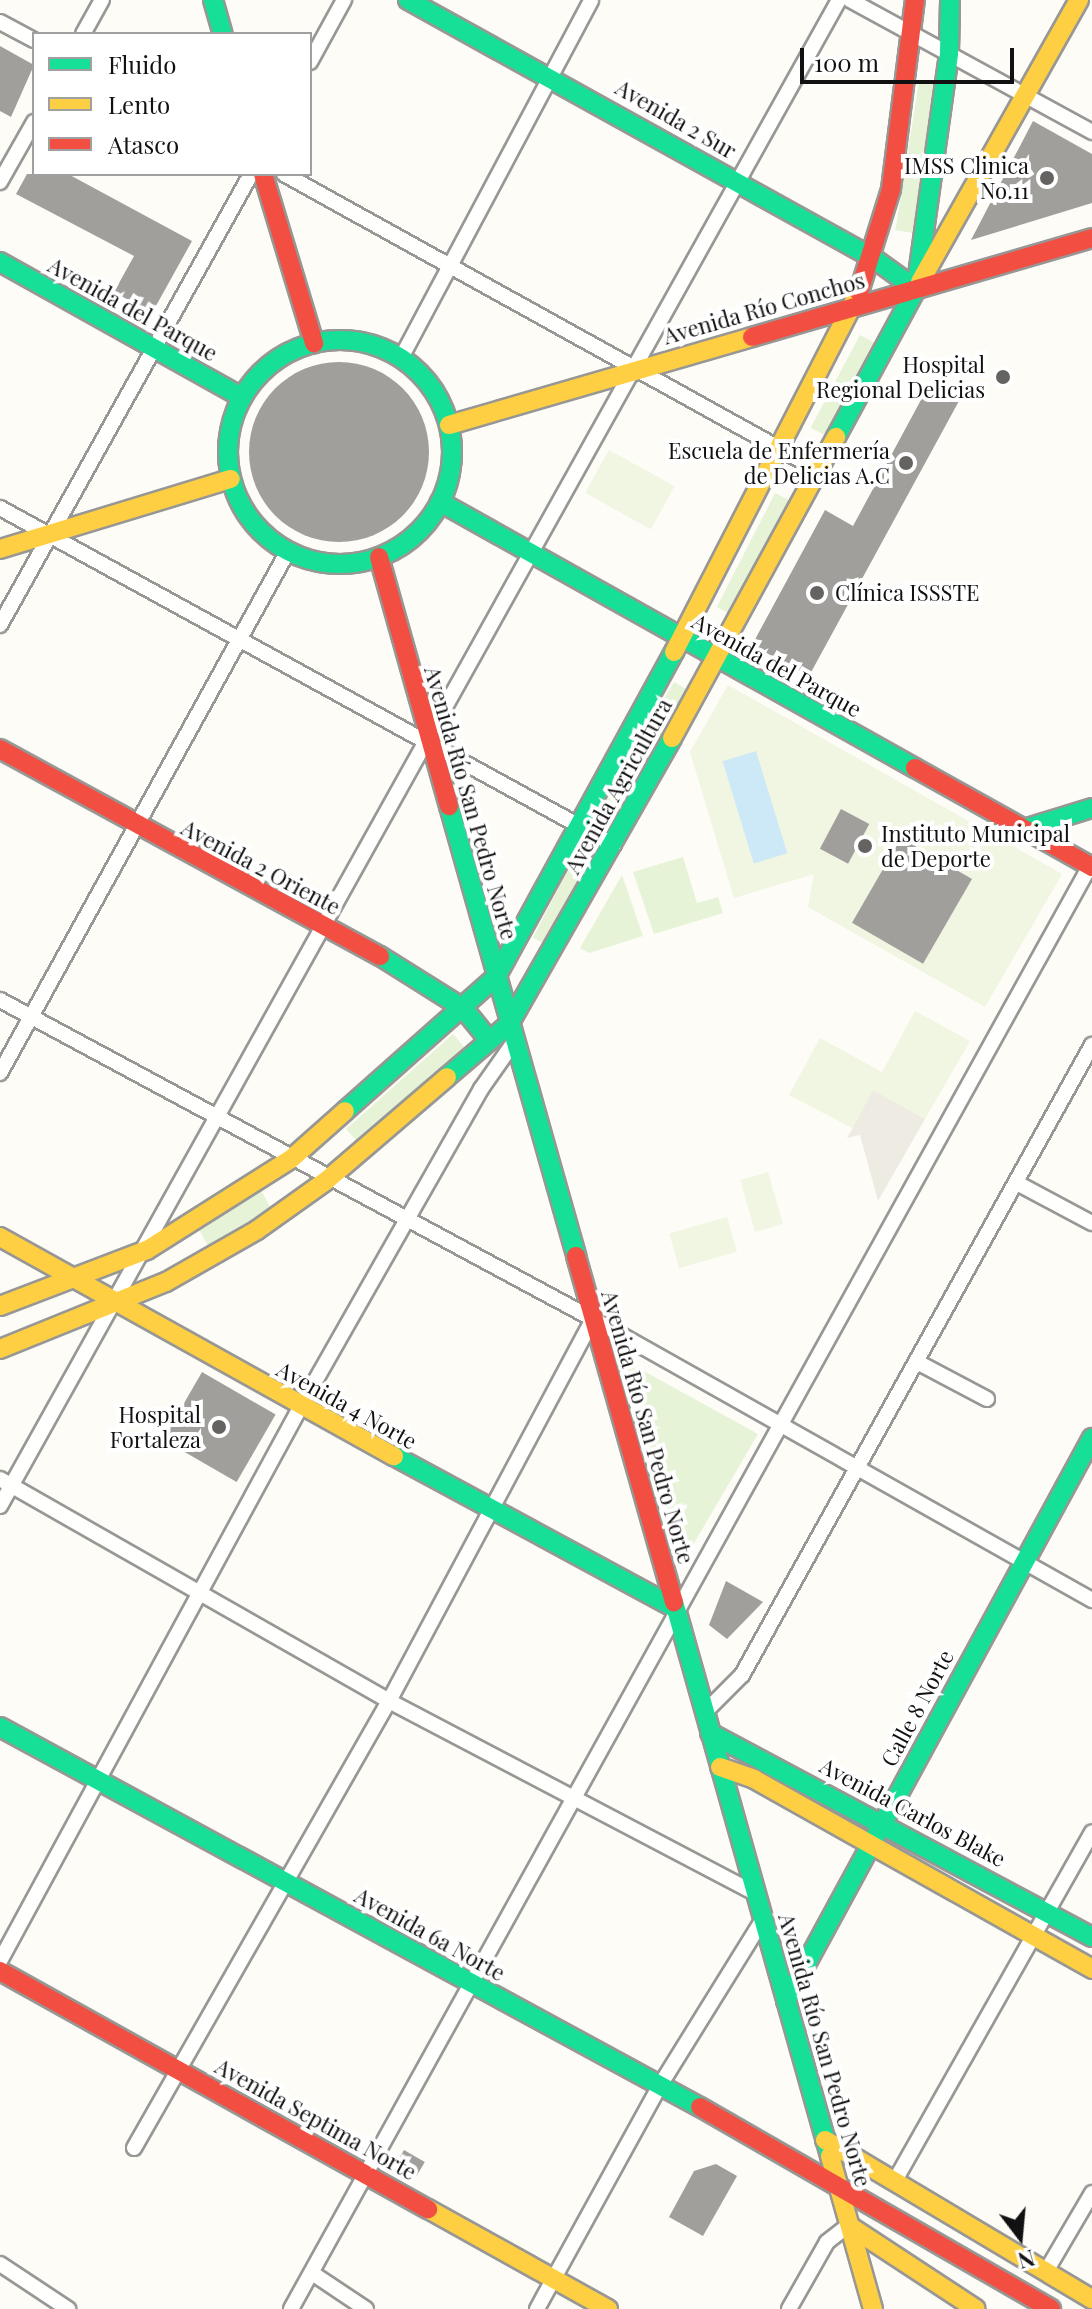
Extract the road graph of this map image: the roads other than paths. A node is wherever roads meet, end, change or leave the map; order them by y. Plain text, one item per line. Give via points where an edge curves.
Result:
1 (102, 0) edge
2 (213, 0) edge
3 (344, 0) edge
4 (408, 0) edge
5 (591, 0) edge
6 (839, 0) edge
7 (850, 0) edge
8 (915, 0) edge
9 (950, 0) edge
10 (1079, 0) edge
11 (0, 22) edge
12 (84, 32) edge
13 (222, 32) edge
14 (913, 37) junction
15 (32, 39) edge
16 (949, 53) junction
17 (312, 58) edge
18 (550, 75) junction
19 (1026, 95) junction
20 (32, 126) edge
21 (1092, 132) edge
22 (250, 176) edge
23 (264, 176) edge
24 (288, 176) edge
25 (0, 182) edge
26 (738, 182) junction
27 (1092, 238) edge
28 (873, 258) junction
29 (0, 262) edge
30 (449, 268) junction
31 (916, 289) junction
32 (854, 307) junction
33 (314, 343) junction
34 (151, 346) junction
35 (401, 358) junction
36 (635, 371) junction
37 (242, 397) junction
38 (449, 425) junction
39 (782, 450) junction
40 (820, 471) junction
41 (231, 479) junction
42 (440, 502) junction
43 (0, 508) edge
44 (47, 534) junction
45 (0, 549) edge
46 (288, 551) junction
47 (532, 555) junction
48 (379, 557) junction
49 (0, 625) edge
50 (239, 639) junction
51 (681, 641) junction
52 (715, 658) junction
53 (429, 743) junction
54 (0, 749) edge
55 (1092, 808) edge
56 (137, 828) junction
57 (582, 829) junction
58 (1024, 829) junction
59 (614, 845) junction
60 (1091, 865) edge
61 (325, 928) junction
62 (496, 977) junction
63 (0, 1000) edge
64 (463, 1008) junction
65 (32, 1017) junction
66 (512, 1033) junction
67 (489, 1040) junction
68 (1092, 1045) edge
69 (0, 1073) edge
70 (219, 1120) junction
71 (291, 1159) junction
72 (327, 1180) junction
73 (1017, 1183) junction
74 (407, 1223) junction
75 (1092, 1223) edge
76 (0, 1237) edge
77 (147, 1250) junction
78 (75, 1280) junction
79 (113, 1305) junction
80 (0, 1306) edge
81 (593, 1319) junction
82 (0, 1349) edge
83 (919, 1363) junction
84 (987, 1399) dead end
85 (301, 1406) junction
86 (777, 1427) junction
87 (1092, 1438) edge
88 (855, 1470) junction
89 (6, 1482) edge
90 (0, 1506) edge
91 (492, 1513) junction
92 (1022, 1562) junction
93 (200, 1596) junction
94 (1092, 1600) edge
95 (675, 1608) junction
96 (389, 1701) junction
97 (704, 1713) junction
98 (0, 1727) edge
99 (710, 1733) junction
100 (720, 1767) junction
101 (95, 1780) junction
102 (572, 1795) junction
103 (883, 1821) junction
104 (1092, 1832) edge
105 (871, 1843) junction
106 (284, 1881) junction
107 (756, 1894) junction
108 (1047, 1911) junction
109 (763, 1919) junction
110 (1034, 1934) junction
111 (1092, 1937) edge
112 (0, 1961) edge
113 (1092, 1969) edge
114 (0, 1971) edge
115 (468, 1983) junction
116 (786, 2001) junction
117 (178, 2070) junction
118 (659, 2087) junction
119 (825, 2140) junction
120 (134, 2148) dead end
121 (368, 2176) junction
122 (897, 2177) junction
123 (837, 2182) junction
124 (1092, 2193) edge
125 (849, 2225) junction
126 (0, 2264) edge
127 (1048, 2268) junction
128 (312, 2273) junction
129 (554, 2279) junction
130 (1092, 2299) edge
131 (68, 2309) edge
132 (291, 2309) edge
133 (366, 2309) edge
134 (537, 2309) edge
135 (608, 2309) edge
136 (789, 2309) edge
137 (873, 2309) edge
138 (976, 2309) edge
139 (1051, 2309) edge

1 - 12 street
2 - 13 main road
3 - 17 street
4 - 18 main road, Avenida 2 Sur
5 - 18 street
6 - 26 street
7 - 14 street
8 - 14 main road, Avenida Agricultura
9 - 16 main road, Avenida Agricultura
10 - 19 main road
11 - 15 street
14 - 16 street
14 - 28 main road, Avenida Agricultura via 891,189
16 - 19 street
16 - 31 main road, Avenida Agricultura
18 - 26 main road, Avenida 2 Sur
18 - 30 street
19 - 21 street
19 - 31 main road
20 - 25 street
22 - 34 street
23 - 33 main road
24 - 30 street
26 - 28 main road, Avenida 2 Sur
26 - 36 street
27 - 31 main road, Avenida Río Conchos
28 - 31 main road, Avenida 2 Sur
28 - 32 main road, Avenida Agricultura
29 - 34 main road, Avenida del Parque
30 - 35 street
30 - 36 street
31 - 32 main road, Avenida Río Conchos
31 - 40 main road, Avenida Agricultura
32 - 36 main road, Avenida Río Conchos
32 - 39 main road, Avenida Agricultura
33 - 35 main road via 359,342
33 - 37 main road via 261,373
34 - 37 main road, Avenida del Parque
34 - 44 street
35 - 38 main road via 431,387
36 - 38 main road, Avenida Río Conchos
36 - 39 street
36 - 47 street
37 - 41 main road via 229,437
38 - 42 main road via 452,451
39 - 40 street
39 - 51 main road, Avenida Agricultura
40 - 52 main road, Avenida Agricultura
41 - 44 main road
41 - 46 main road via 252,521
42 - 47 main road, Avenida del Parque
42 - 48 main road via 404,544
43 - 44 street
44 - 45 main road
44 - 49 street
44 - 50 street
46 - 48 main road via 317,562
46 - 50 street
47 - 51 main road, Avenida del Parque
47 - 53 street
48 - 53 main road, Avenida Río San Pedro Norte
50 - 53 street
50 - 56 street
51 - 52 main road, Avenida del Parque
51 - 57 main road, Avenida Agricultura
52 - 58 main road, Avenida del Parque
52 - 59 main road, Avenida Agricultura
53 - 57 street
53 - 61 street
53 - 62 main road, Avenida Río San Pedro Norte
54 - 56 main road, Avenida 2 Oriente
55 - 58 main road
56 - 61 main road, Avenida 2 Oriente
56 - 65 street
57 - 59 street
57 - 62 main road, Avenida Agricultura
58 - 60 main road, Avenida del Parque
59 - 66 main road, Avenida Agricultura
60 - 86 street
61 - 64 main road, Avenida 2 Oriente
61 - 70 street
62 - 64 main road, Avenida Agricultura
62 - 66 main road, Avenida Río San Pedro Norte
63 - 65 street
64 - 67 main road, Avenida 2 Oriente
64 - 71 main road, Avenida Agricultura
65 - 69 street
65 - 70 street
66 - 67 main road, Avenida Agricultura
66 - 74 street
66 - 81 main road, Avenida Río San Pedro Norte
67 - 72 main road, Avenida Agricultura
68 - 73 street
70 - 71 street
70 - 77 street
71 - 72 street
71 - 77 main road, Avenida Agricultura
72 - 74 street
72 - 79 main road, Avenida Agricultura via 257,1230
73 - 75 street
73 - 83 street
74 - 81 street
74 - 85 street
76 - 78 main road, Avenida 4 Norte
77 - 78 main road, Avenida Agricultura
77 - 79 street
78 - 79 main road, Avenida 4 Norte
78 - 80 main road, Avenida Agricultura
79 - 82 main road, Avenida Agricultura
79 - 85 main road, Avenida 4 Norte
79 - 89 street
81 - 86 street
81 - 91 street
81 - 95 main road, Avenida Río San Pedro Norte
83 - 84 street
83 - 88 street
85 - 91 main road, Avenida 4 Norte
85 - 93 street
86 - 88 street
86 - 95 street
87 - 92 main road, Calle 8 Norte
88 - 92 street
88 - 97 street via 742,1675
89 - 90 street
89 - 93 street
91 - 95 main road, Avenida 4 Norte
91 - 96 street
92 - 94 street
92 - 103 main road, Calle 8 Norte
93 - 96 street
93 - 101 street
95 - 97 main road, Avenida Río San Pedro Norte
95 - 102 street
96 - 102 street
96 - 106 street
97 - 99 main road, Avenida Río San Pedro Norte
98 - 101 main road, Avenida 6a Norte
99 - 100 main road, Avenida Río San Pedro Norte
99 - 103 main road, Avenida Carlos Blake
100 - 105 main road
100 - 107 main road, Avenida Río San Pedro Norte
101 - 106 main road, Avenida 6a Norte
101 - 112 street
102 - 107 street
102 - 115 street
103 - 105 main road, Calle 8 Norte
103 - 108 main road, Avenida Carlos Blake
104 - 108 street
105 - 110 main road
105 - 116 main road, Calle 8 Norte
106 - 115 main road, Avenida 6a Norte
106 - 117 street
107 - 109 main road, Avenida Río San Pedro Norte
108 - 110 street
108 - 111 main road, Avenida Carlos Blake
109 - 116 main road, Avenida Río San Pedro Norte
109 - 118 street
110 - 113 main road
110 - 122 street
114 - 117 main road, Avenida Septima Norte
115 - 118 main road, Avenida 6a Norte
115 - 121 street
116 - 119 main road, Avenida Río San Pedro Norte
117 - 120 street
117 - 121 main road, Avenida Septima Norte
118 - 123 main road, Avenida 6a Norte
118 - 129 street
119 - 122 main road
119 - 123 main road, Avenida Río San Pedro Norte
121 - 128 street
121 - 129 main road, Avenida Septima Norte
122 - 127 main road
123 - 125 main road, Avenida Río San Pedro Norte
123 - 139 main road, Avenida 6a Norte
124 - 127 street
125 - 136 street via 827,2242
125 - 137 main road, Avenida Río San Pedro Norte
125 - 138 main road via 879,2251
126 - 131 street
127 - 130 main road
128 - 132 street
128 - 133 street
129 - 134 street
129 - 135 main road, Avenida Septima Norte

